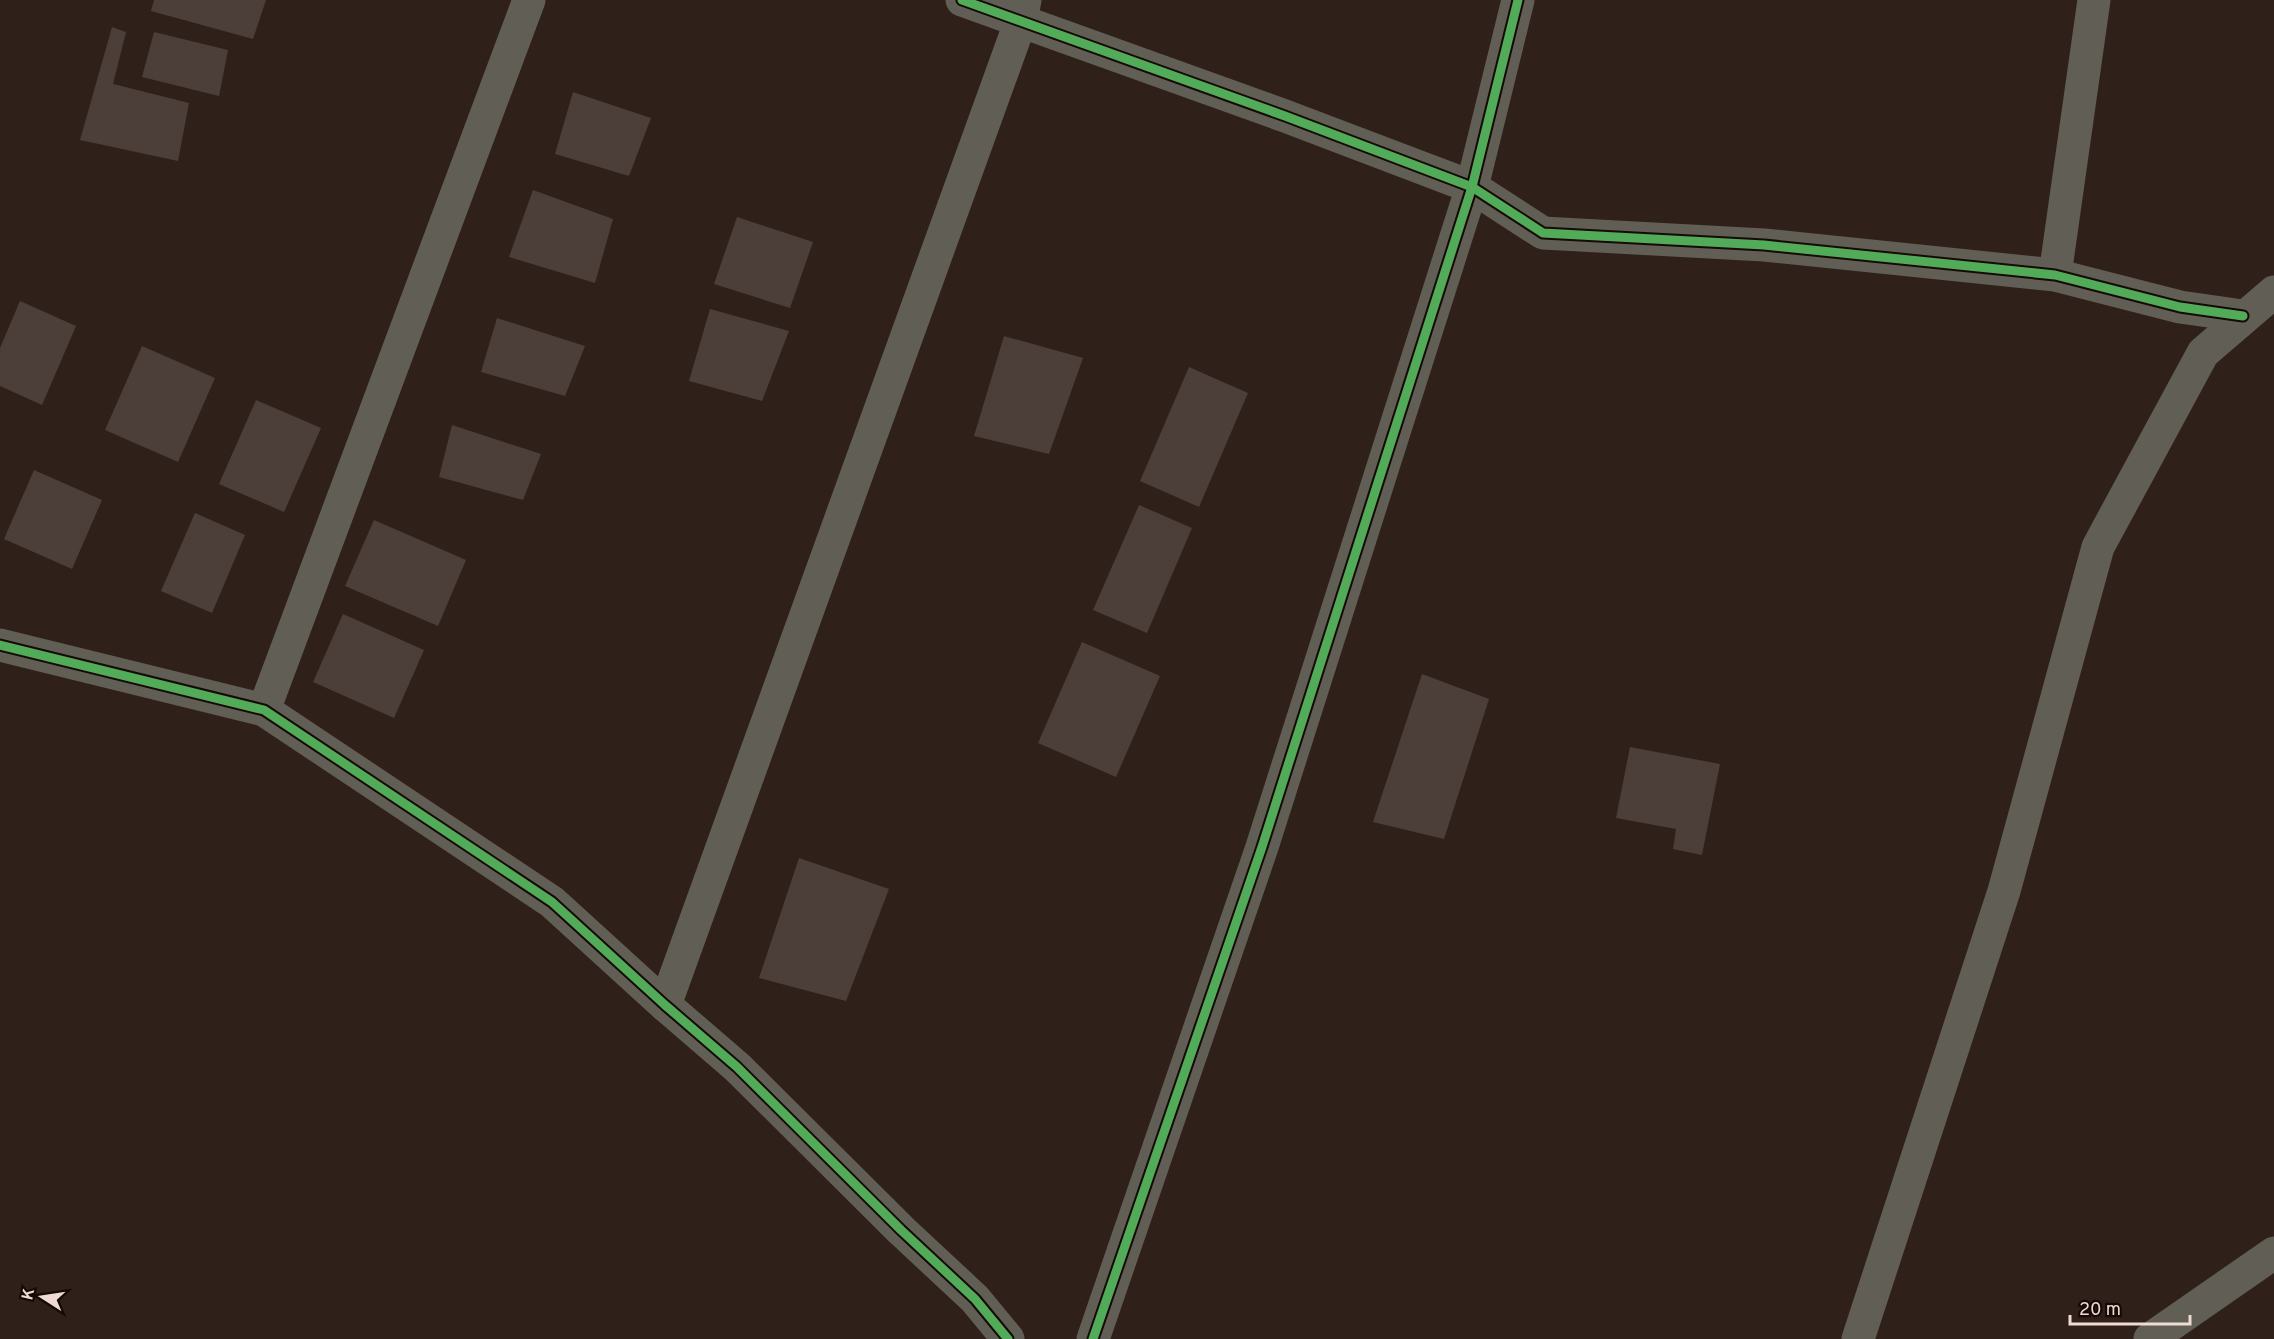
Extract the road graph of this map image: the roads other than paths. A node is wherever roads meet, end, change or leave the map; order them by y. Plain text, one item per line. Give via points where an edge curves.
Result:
1 (529, 0) edge
2 (962, 0) edge
3 (1518, 0) edge
4 (2094, 0) edge
5 (1023, 10) edge
6 (1472, 187) junction
7 (2055, 275) junction
8 (2274, 292) edge
9 (2243, 316) junction
10 (0, 645) edge
11 (264, 710) junction
12 (665, 1005) junction
13 (2274, 1253) edge
14 (1008, 1339) edge
15 (1093, 1339) edge
16 (1858, 1339) edge
17 (2150, 1339) edge

1 - 11 street
2 - 5 street
3 - 6 street
4 - 7 street
5 - 6 street
5 - 12 street
6 - 7 street via 1543,233 1764,245
6 - 15 street via 1262,847
7 - 9 street via 2180,307
8 - 9 street
9 - 16 street via 2203,353 2098,547 2004,891
10 - 11 street
11 - 12 street via 552,902
12 - 14 street via 737,1067 975,1299
13 - 17 street

